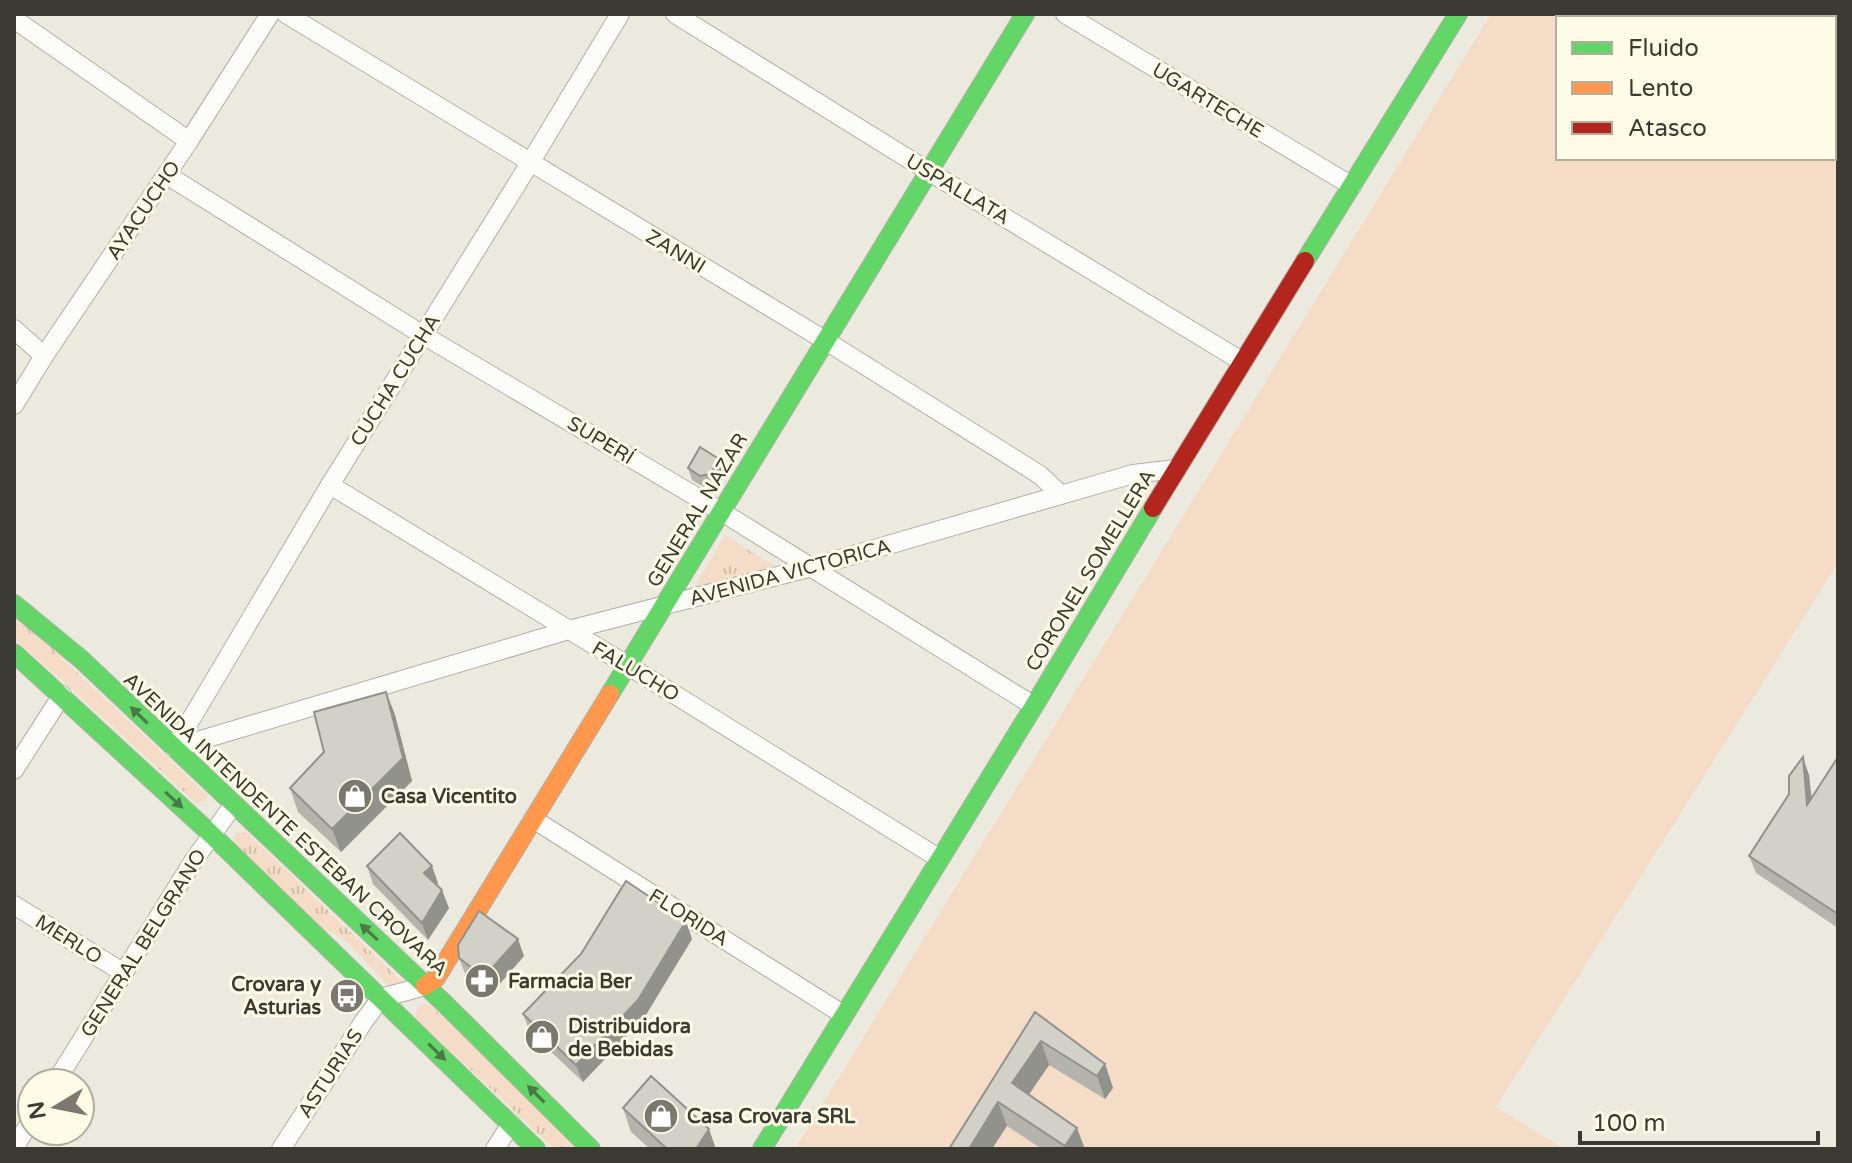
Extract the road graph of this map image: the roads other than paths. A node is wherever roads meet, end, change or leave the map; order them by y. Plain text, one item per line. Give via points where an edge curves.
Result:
1 (270, 14) edge
2 (286, 14) edge
3 (620, 14) edge
4 (675, 14) edge
5 (1025, 14) edge
6 (1065, 14) edge
7 (1458, 14) edge
8 (14, 19) edge
9 (189, 141) junction
10 (530, 163) junction
11 (928, 171) junction
12 (167, 175) junction
13 (1352, 186) junction
14 (14, 329) edge
15 (423, 335) junction
16 (826, 341) junction
17 (44, 356) junction
18 (1243, 362) junction
19 (14, 405) edge
20 (1176, 469) junction
21 (330, 485) junction
22 (1061, 495) junction
23 (722, 512) junction
24 (812, 567) junction
25 (14, 604) edge
26 (665, 607) junction
27 (569, 630) junction
28 (14, 653) edge
29 (627, 665) junction
30 (62, 695) junction
31 (1034, 706) junction
32 (174, 748) junction
33 (14, 770) edge
34 (234, 804) junction
35 (533, 819) junction
36 (212, 835) junction
37 (940, 859) junction
38 (14, 905) edge
39 (124, 973) junction
40 (425, 986) junction
41 (381, 998) junction
42 (844, 1015) junction
43 (65, 1067) edge
44 (511, 1124) junction
45 (281, 1149) edge
46 (495, 1149) edge
47 (536, 1149) edge
48 (591, 1149) edge
49 (762, 1149) edge

1 - 9 street, AYACUCHO
2 - 10 street, ZANNI
3 - 10 street, CUCHA CUCHA
4 - 11 street, USPALLATA
5 - 11 street, GENERAL NAZAR
6 - 13 street, UGARTECHE
7 - 13 street, CORONEL SOMELLERA
8 - 9 street
9 - 12 street, AYACUCHO
10 - 15 street, CUCHA CUCHA
10 - 16 street, ZANNI
11 - 16 street, GENERAL NAZAR
11 - 18 street, USPALLATA
12 - 15 street, SUPERÍ
12 - 17 street, AYACUCHO
13 - 18 street, CORONEL SOMELLERA
14 - 17 street
15 - 21 street, CUCHA CUCHA
15 - 23 street, SUPERÍ
16 - 22 street, ZANNI via 1040,475
16 - 23 street, GENERAL NAZAR
17 - 19 street, AYACUCHO
18 - 20 street, CORONEL SOMELLERA
20 - 22 street, AVENIDA VICTORICA via 1133,474
20 - 31 street, CORONEL SOMELLERA
21 - 27 street, FALUCHO
21 - 32 street, CUCHA CUCHA
22 - 24 street, AVENIDA VICTORICA
23 - 24 street, SUPERÍ
23 - 26 street, GENERAL NAZAR
24 - 26 street, AVENIDA VICTORICA
24 - 31 street, SUPERÍ
32 -> 25 street, AVENIDA INTENDENTE ESTEBAN CROVARA
26 - 27 street, AVENIDA VICTORICA
26 - 29 street, GENERAL NAZAR
27 - 29 street, FALUCHO
27 - 32 street, AVENIDA VICTORICA
28 - 30 street
29 - 35 street, GENERAL NAZAR
29 - 37 street, FALUCHO
30 - 33 street
30 -> 36 street
31 - 37 street, CORONEL SOMELLERA
32 - 34 street, AVENIDA INTENDENTE ESTEBAN CROVARA
34 - 36 street, GENERAL BELGRANO
40 -> 34 street, AVENIDA INTENDENTE ESTEBAN CROVARA
35 - 40 street, GENERAL NAZAR via 436,978
35 - 42 street, FLORIDA
36 - 39 street, GENERAL BELGRANO
36 - 41 street
37 - 42 street, CORONEL SOMELLERA
38 - 39 street, MERLO
39 - 43 street, GENERAL BELGRANO
40 - 41 street
48 -> 40 street, AVENIDA INTENDENTE ESTEBAN CROVARA
41 -> 44 street
41 - 45 street, ASTURIAS
42 - 49 street, CORONEL SOMELLERA
44 - 46 street
44 - 47 street

